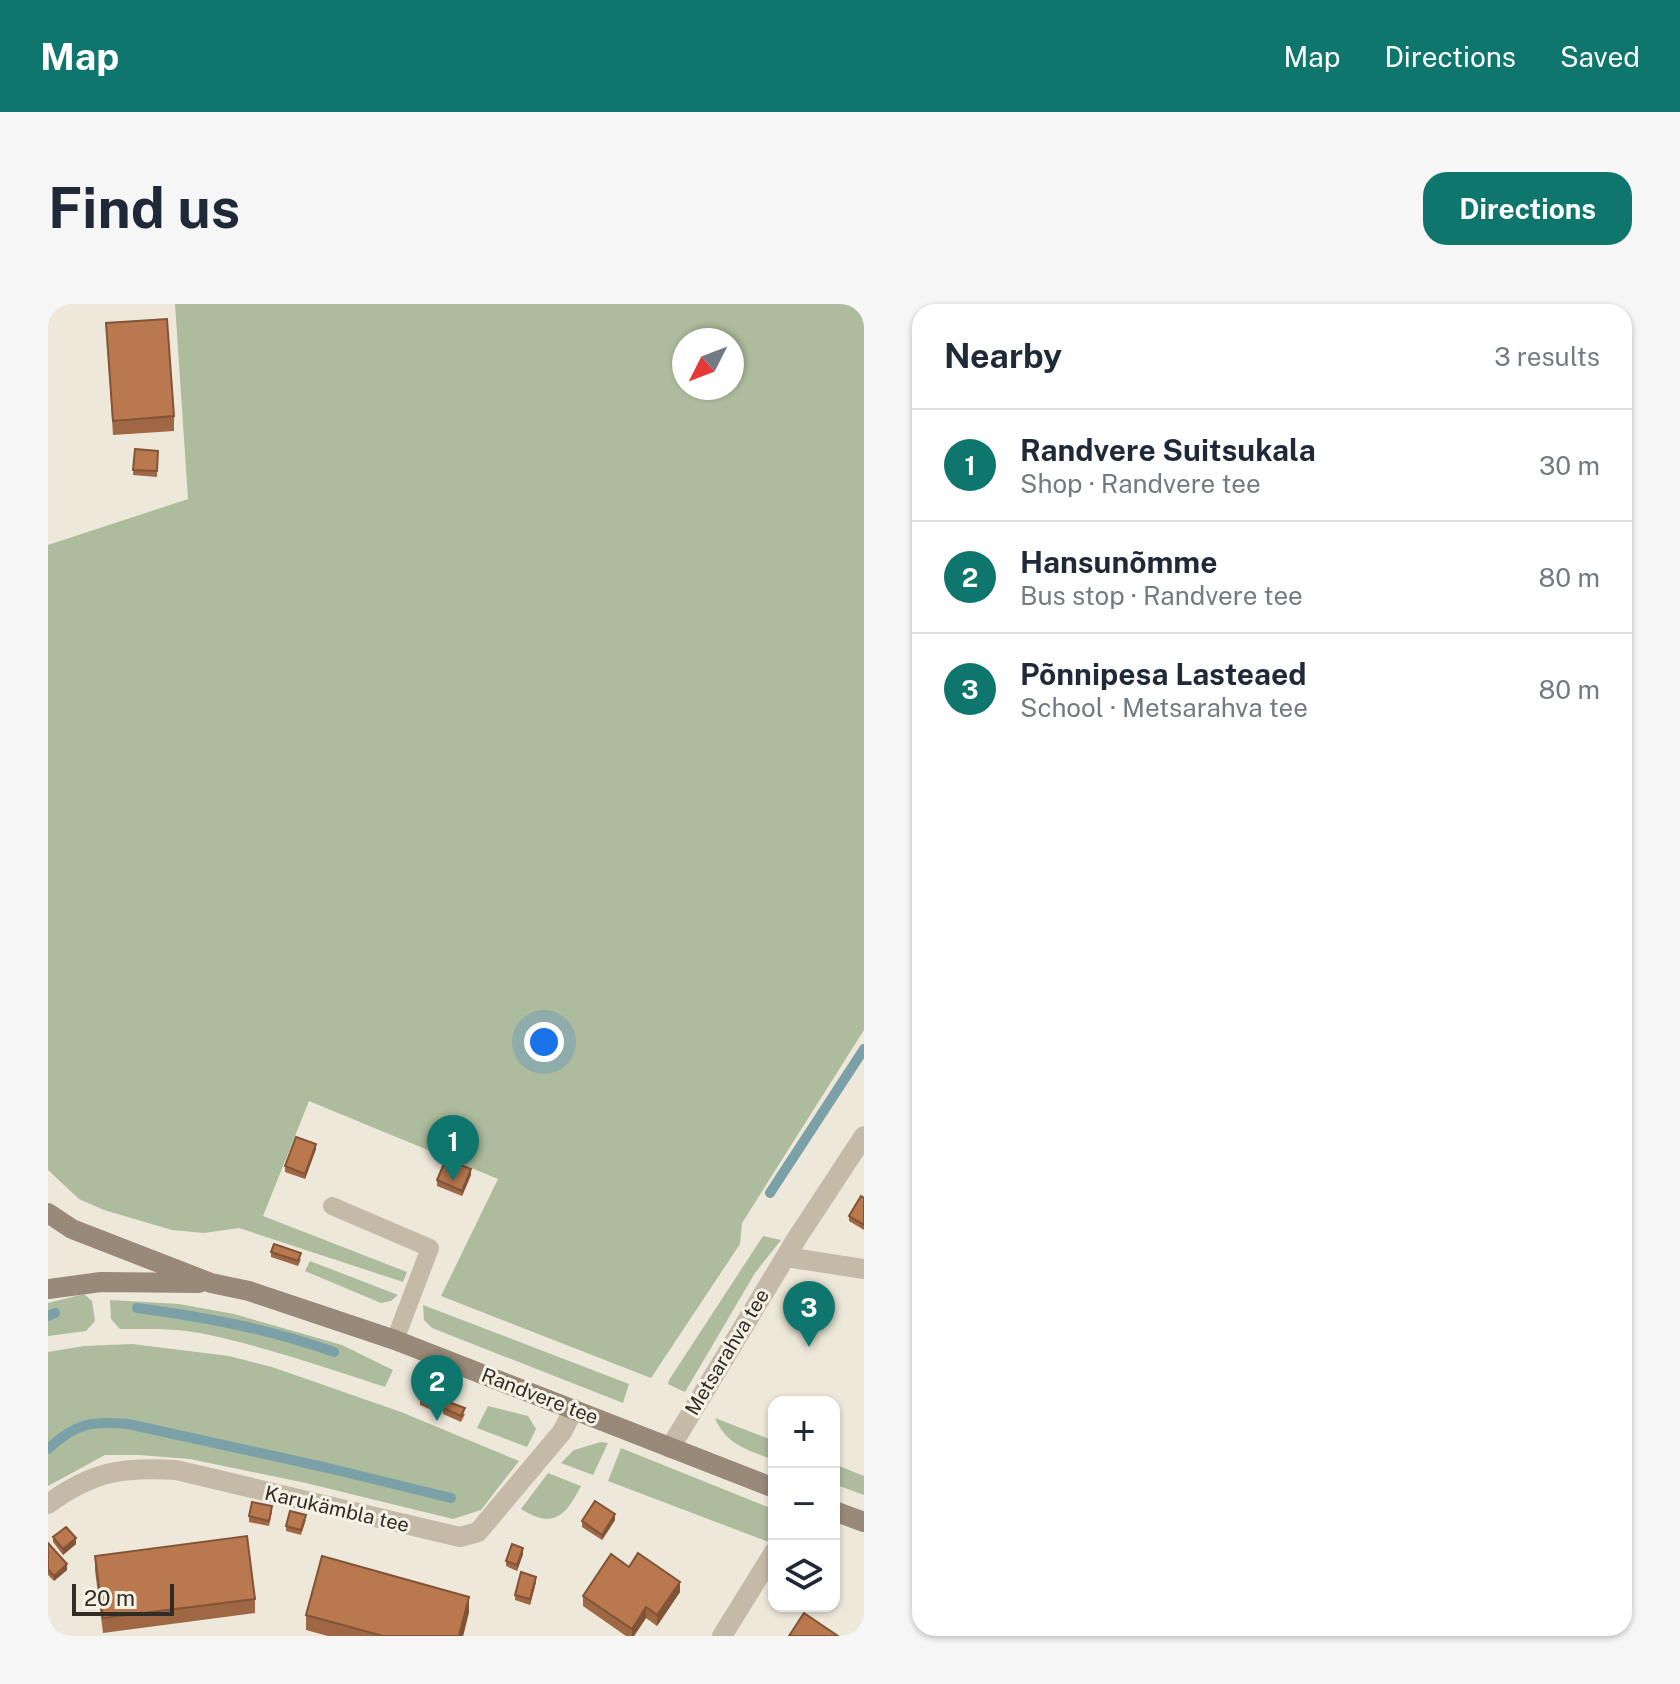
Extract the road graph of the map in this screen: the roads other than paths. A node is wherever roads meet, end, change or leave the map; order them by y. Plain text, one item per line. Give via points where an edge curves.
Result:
1 (864, 1136) edge
2 (332, 1206) dead end
3 (48, 1213) edge
4 (786, 1257) junction
5 (864, 1269) edge
6 (211, 1283) junction
7 (48, 1289) edge
8 (395, 1340) junction
9 (574, 1409) junction
10 (670, 1448) junction
11 (768, 1486) edge
12 (48, 1504) edge
13 (840, 1513) edge
14 (864, 1522) edge
15 (768, 1562) edge
16 (722, 1636) edge

1 - 4 street, Metsarahva tee
2 - 8 lane via 430,1248
3 - 6 street, Randvere tee via 72,1229
4 - 5 street
4 - 10 street, Metsarahva tee
6 - 7 street, Randvere tee via 101,1282
6 - 8 street, Randvere tee
8 - 9 street, Randvere tee
9 - 10 street, Randvere tee
9 - 12 street, Karukämbla tee via 562,1432 478,1532 460,1537 176,1470 114,1471 67,1490
10 - 11 street, Randvere tee
13 - 14 street
15 - 16 street

